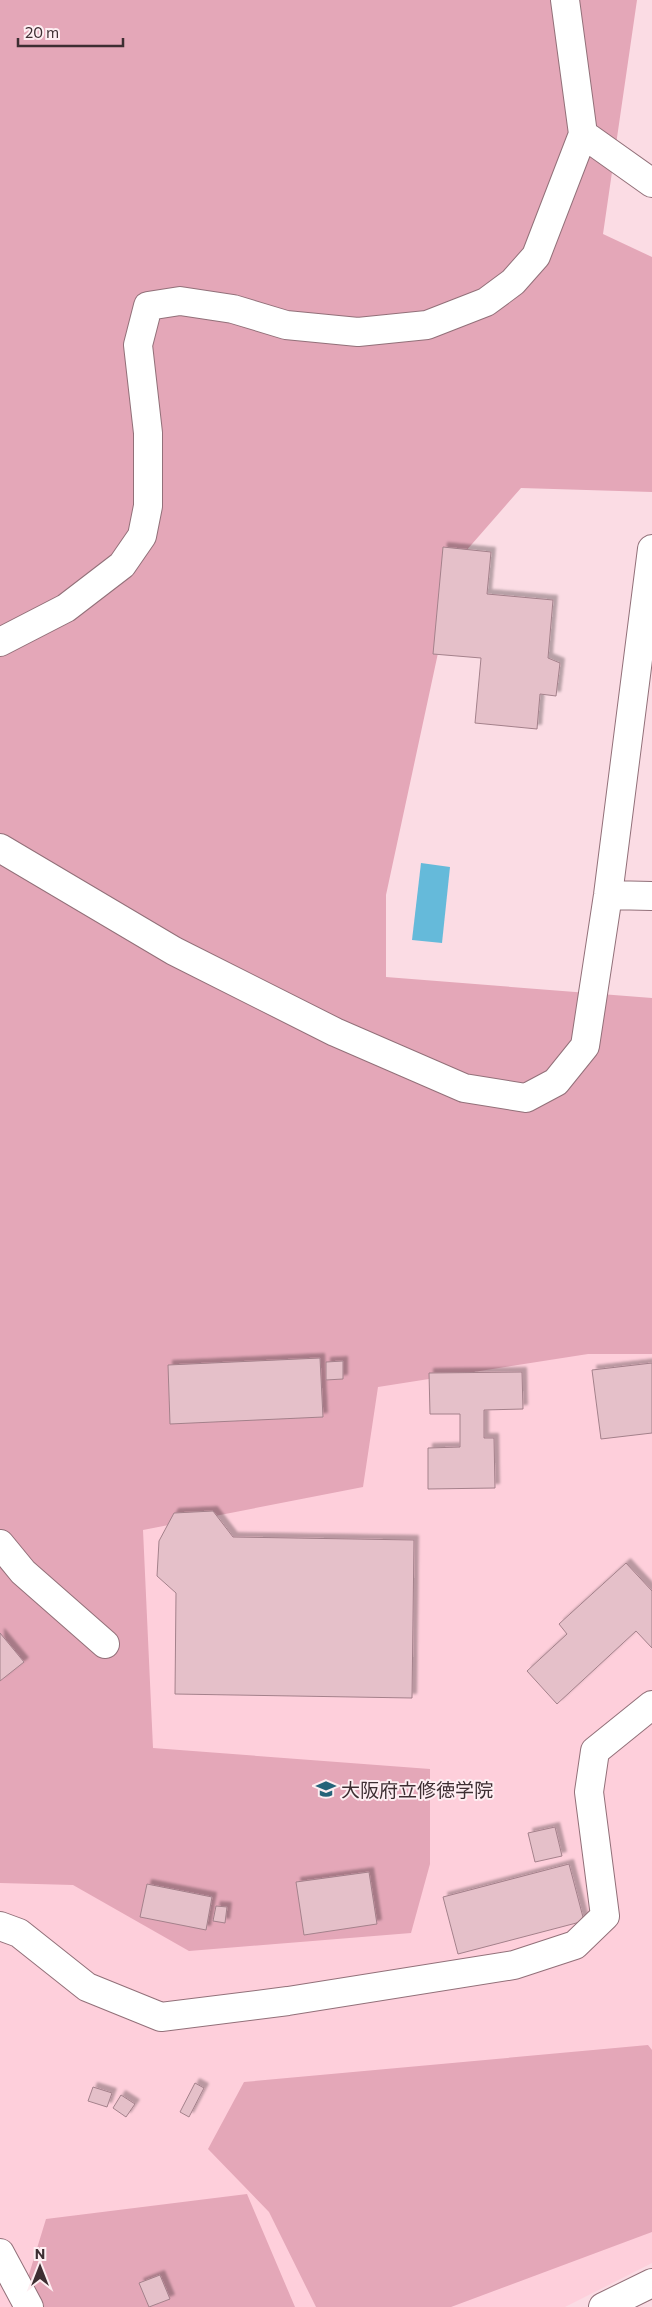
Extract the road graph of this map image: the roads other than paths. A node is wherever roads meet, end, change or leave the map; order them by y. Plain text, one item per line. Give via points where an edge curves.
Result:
1 (565, 0) edge
2 (583, 134) junction
3 (652, 183) edge
4 (652, 549) edge
5 (0, 642) edge
6 (640, 734) edge
7 (0, 848) edge
8 (608, 895) junction
9 (652, 896) edge
10 (0, 1544) edge
11 (105, 1644) dead end
12 (652, 1704) edge
13 (0, 1926) edge
14 (0, 2253) edge
15 (652, 2283) edge
16 (29, 2307) edge
17 (603, 2307) edge

1 - 2 street
2 - 3 street
2 - 5 street via 536,256 513,282 486,302 427,325 358,332 286,325 233,309 180,301 148,306 138,345 148,434 148,506 142,536 122,565 73,603
4 - 6 street
6 - 8 street
7 - 8 street via 174,951 335,1032 464,1088 526,1098 556,1082 585,1046
8 - 9 street
10 - 11 street via 23,1572
12 - 13 street via 595,1751 589,1792 605,1916 575,1945 514,1965 288,2001 161,2017 87,1987 19,1932
14 - 16 street
15 - 17 street

